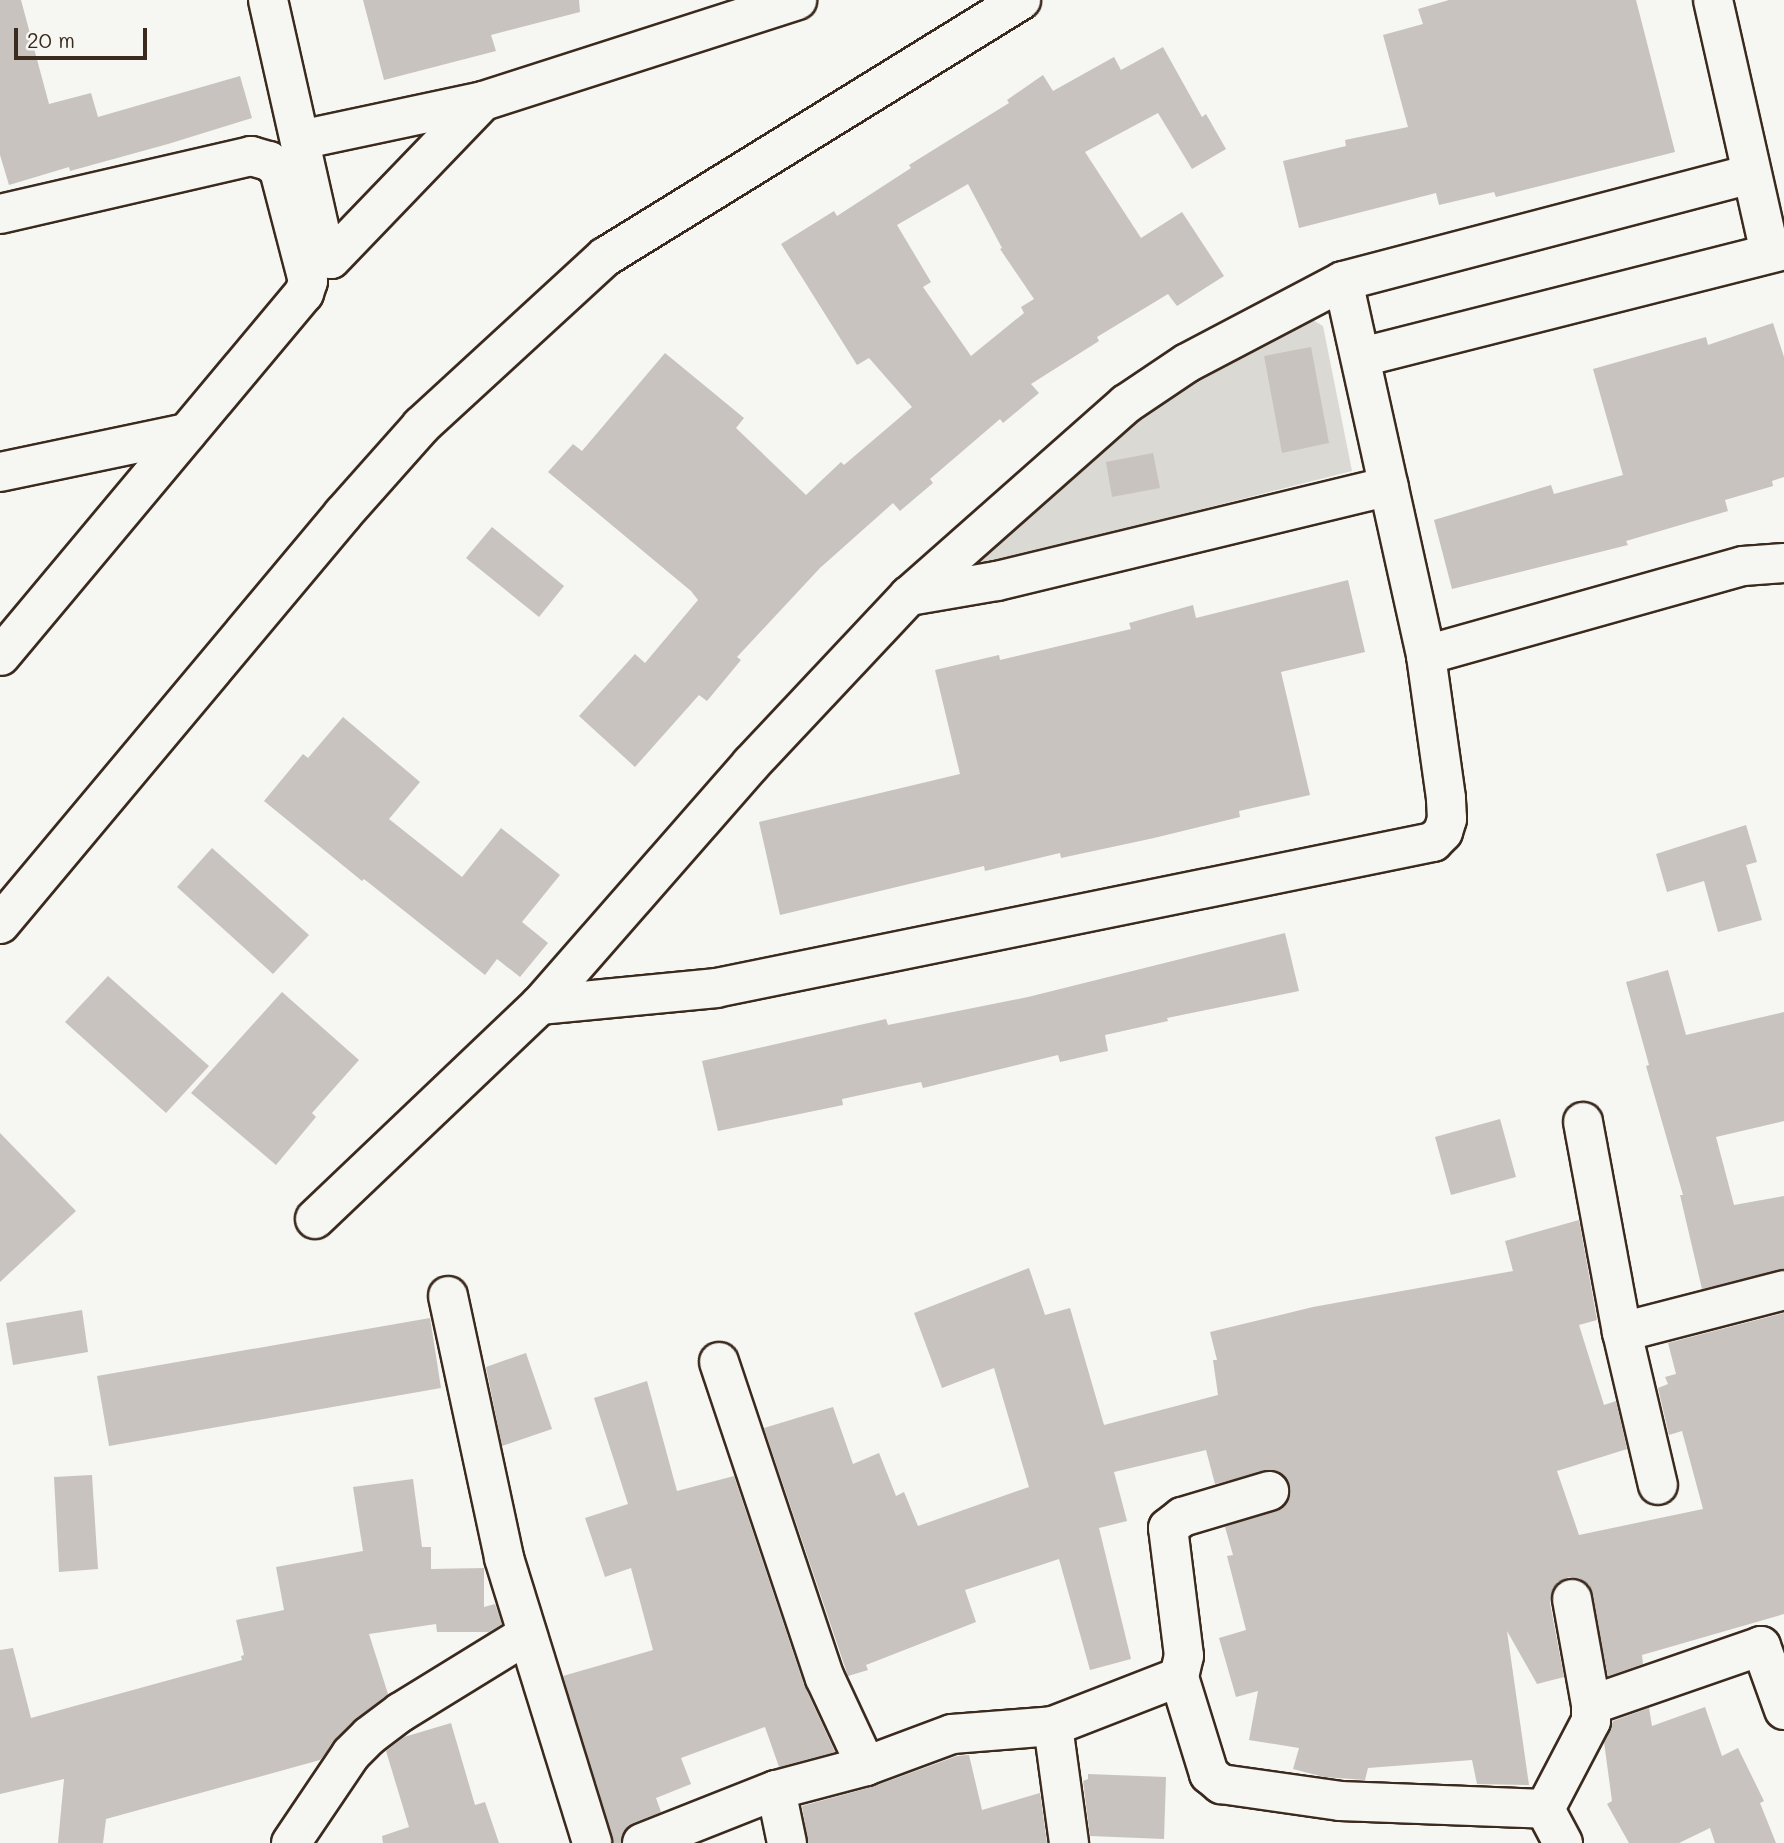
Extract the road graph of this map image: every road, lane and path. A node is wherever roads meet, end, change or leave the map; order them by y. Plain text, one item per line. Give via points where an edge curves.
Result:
1 (268, 0) edge
2 (797, 0) edge
3 (1021, 0) edge
4 (1713, 0) edge
5 (483, 101) junction
6 (300, 141) junction
7 (1750, 174) junction
8 (0, 214) edge
9 (1777, 251) edge
10 (1343, 281) junction
11 (1362, 357) junction
12 (187, 433) junction
13 (0, 472) edge
14 (1389, 486) junction
15 (1784, 563) edge
16 (909, 596) junction
17 (1426, 655) junction
18 (0, 656) edge
19 (0, 924) edge
20 (540, 1005) junction
21 (1583, 1122) dead end
22 (315, 1219) dead end
23 (1784, 1290) edge
24 (447, 1296) dead end
25 (1622, 1332) junction
26 (719, 1362) dead end
27 (1658, 1485) dead end
28 (1269, 1491) dead end
29 (1572, 1599) dead end
30 (526, 1635) junction
31 (1773, 1642) edge
32 (1179, 1677) junction
33 (1591, 1705) junction
34 (1784, 1710) edge
35 (1053, 1726) junction
36 (866, 1766) junction
37 (776, 1790) junction
38 (1545, 1809) junction
39 (291, 1843) edge
40 (592, 1843) edge
41 (642, 1843) edge
42 (787, 1843) edge
43 (1069, 1843) edge
44 (1563, 1843) edge

1 - 6 street
2 - 5 street
3 - 19 street via 605,257 421,426
4 - 7 street
5 - 6 street
5 - 6 street via 331,260 324,249
7 - 9 street
7 - 10 street
8 - 12 street via 234,157 269,161 279,170 306,265 304,293
9 - 11 street
10 - 11 street
10 - 16 street via 1188,363 1126,404
11 - 14 street
12 - 13 street
12 - 18 street
14 - 16 street via 998,581
14 - 17 street
15 - 17 street via 1743,566
16 - 20 street via 751,764
17 - 20 street via 1447,819 1433,842 716,988
20 - 22 street
21 - 25 street
23 - 25 street
24 - 30 street via 504,1558
25 - 27 street
26 - 36 street via 825,1678
28 - 32 street via 1182,1517 1168,1528 1184,1656
29 - 33 street
30 - 39 street via 369,1736 351,1754
30 - 40 street
31 - 33 street
31 - 34 street
32 - 35 street
32 - 38 street via 1209,1774 1221,1784 1340,1801
33 - 38 street via 1591,1721
35 - 36 street via 952,1734
35 - 43 street
36 - 37 street
37 - 41 street
37 - 42 street
38 - 44 street

